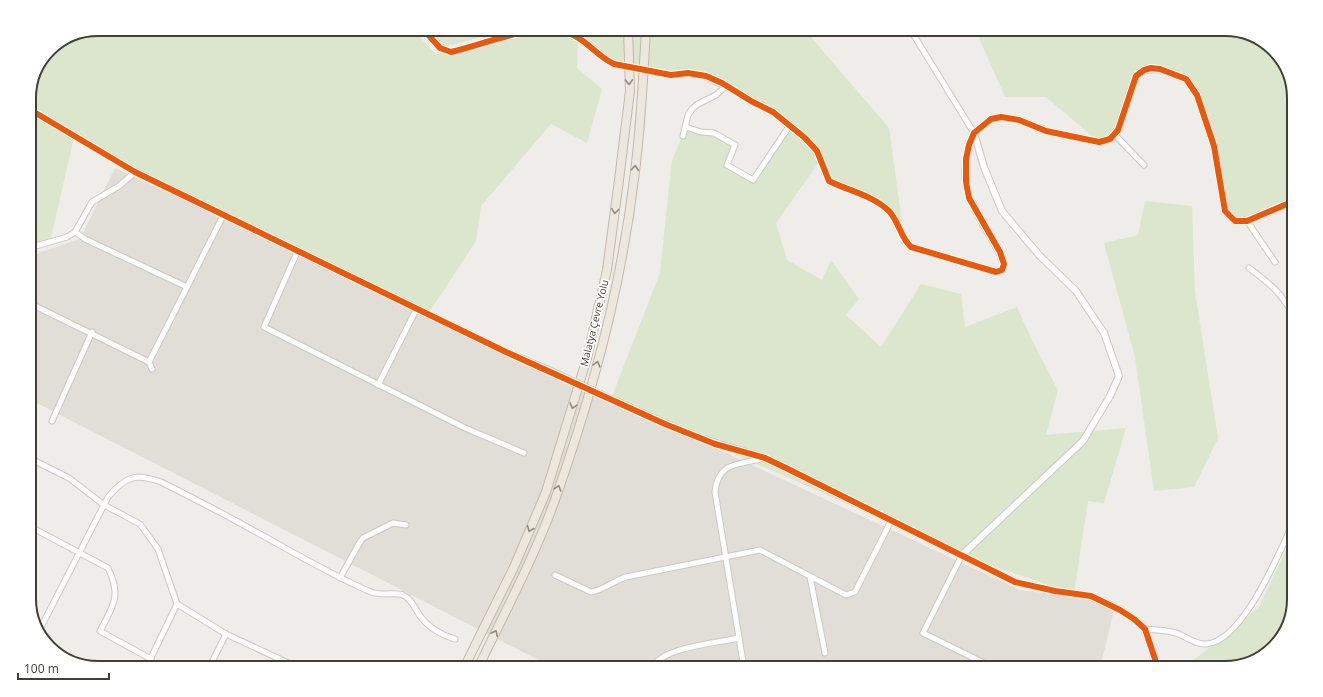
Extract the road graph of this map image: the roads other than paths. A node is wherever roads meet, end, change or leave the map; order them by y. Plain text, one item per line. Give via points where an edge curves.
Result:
1 (429, 36) edge
2 (512, 36) edge
3 (574, 36) edge
4 (628, 36) edge
5 (645, 36) edge
6 (917, 36) edge
7 (726, 86) junction
8 (36, 113) edge
9 (790, 125) junction
10 (686, 127) junction
11 (974, 133) junction
12 (1114, 134) junction
13 (683, 136) dead end
14 (1144, 165) dead end
15 (135, 172) junction
16 (1287, 204) edge
17 (224, 214) junction
18 (1246, 221) junction
19 (75, 232) junction
20 (36, 246) edge
21 (298, 250) junction
22 (1275, 262) dead end
23 (1249, 268) dead end
24 (187, 287) junction
25 (36, 306) edge
26 (1287, 307) edge
27 (417, 308) junction
28 (92, 332) junction
29 (150, 362) junction
30 (152, 369) dead end
31 (378, 385) junction
32 (52, 422) dead end
33 (524, 453) dead end
34 (764, 458) junction
35 (36, 462) edge
36 (104, 505) junction
37 (891, 521) junction
38 (406, 525) dead end
39 (36, 530) edge
40 (1287, 536) edge
41 (79, 553) junction
42 (962, 555) junction
43 (725, 556) junction
44 (556, 576) dead end
45 (810, 576) junction
46 (340, 578) junction
47 (176, 604) junction
48 (42, 626) edge
49 (1145, 630) junction
50 (226, 634) junction
51 (739, 638) junction
52 (455, 639) dead end
53 (825, 653) dead end
54 (150, 659) joint
55 (212, 661) edge
56 (283, 661) edge
57 (467, 661) edge
58 (481, 661) edge
59 (659, 661) edge
60 (743, 661) edge
61 (980, 661) edge
62 (1156, 661) edge

1 - 2 street, bridge via 440,48 451,52
3 - 7 street, bridge via 614,64 671,75 688,73 706,76
4 -> 57 highway, Malatya Çevre Yolu via 630,91 608,270 587,358 546,492 514,567
58 -> 5 highway, Malatya Çevre Yolu via 528,564 555,499 598,363 619,274 634,180
6 - 11 street
7 - 9 street via 773,112
7 - 10 street via 692,109
8 - 15 street
9 - 10 street via 753,180 727,165 735,145 714,133
9 - 11 street via 817,151 829,181 852,189 889,211 907,243 912,247 996,272 1002,270 1004,264 1000,252 969,198 966,182 966,159
10 - 13 street
11 - 12 street via 991,119 1001,117 1018,120 1046,132 1099,142 1110,139
11 - 42 street via 984,167 1002,211 1039,255 1076,291 1104,333 1119,376 1083,441
12 - 14 street
12 - 18 street via 1118,130 1136,76 1151,68 1186,79 1197,95 1214,146 1225,211 1235,221
15 - 17 street
15 - 19 street via 119,186 92,202
16 - 18 street
17 - 21 street
17 - 24 street
18 - 22 street
19 - 20 street via 67,237
19 - 24 street via 84,239
21 - 27 street
21 - 31 street via 264,327
23 - 26 street via 1265,280
24 - 29 street
25 - 28 street
27 - 31 street
27 - 34 street, bridge via 506,352 694,436
28 - 29 street
28 - 32 street
29 - 30 street
31 - 33 street via 465,428
34 - 37 street
34 - 43 street via 726,468 718,476 714,492
35 - 36 street via 69,478
36 - 41 street
36 - 46 street via 118,486 128,478 149,477
36 - 47 street via 134,519 148,532 158,549
37 - 42 street
37 - 45 street via 855,592 846,595
38 - 46 street via 393,523 363,538
39 - 41 street
40 - 49 street via 1264,584 1248,610 1216,643 1204,644 1172,632
41 - 48 street
41 - 54 street via 108,568 116,592 114,603 100,632
42 - 49 street via 1015,582 1091,596 1120,610
42 - 61 street via 923,633
43 - 44 street via 626,577 601,590 591,592
43 - 45 street via 760,550
43 - 51 street
45 - 53 street
46 - 52 street via 373,592 403,594 430,626
47 - 50 street
47 - 54 street
49 - 62 street
50 - 55 street
50 - 56 street
51 - 59 street via 675,652
51 - 60 street

